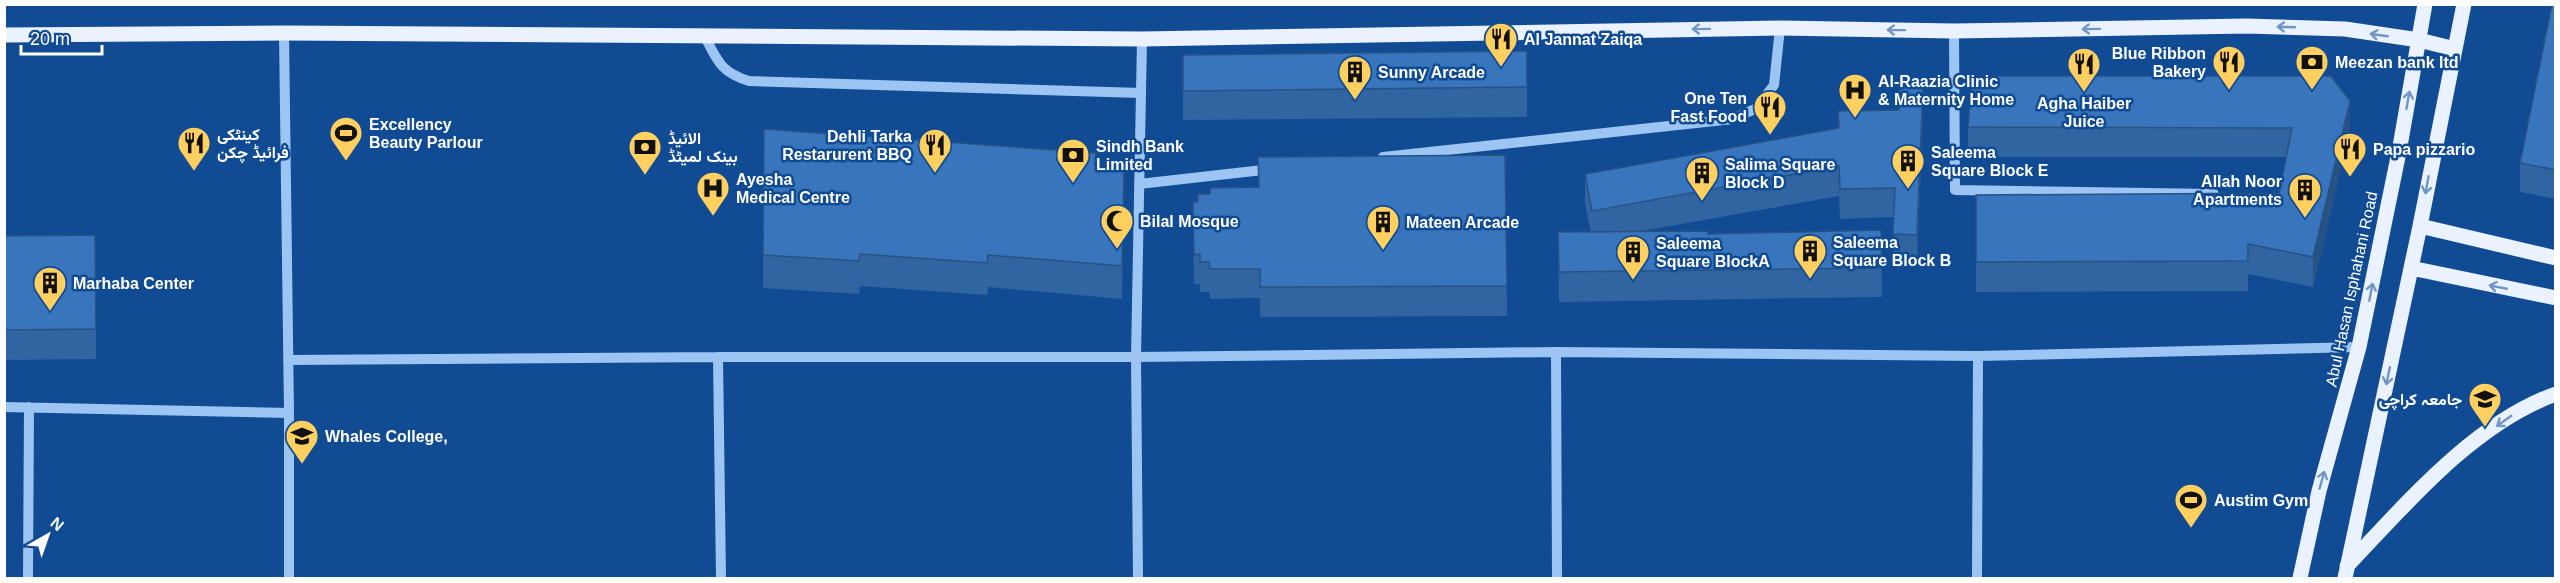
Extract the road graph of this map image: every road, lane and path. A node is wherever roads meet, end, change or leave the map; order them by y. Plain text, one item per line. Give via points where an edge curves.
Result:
1 (2425, 4) edge
2 (2464, 5) edge
3 (1780, 28) junction
4 (1954, 31) junction
5 (284, 33) junction
6 (4, 35) edge
7 (704, 35) junction
8 (1142, 39) junction
9 (2419, 40) junction
10 (2455, 49) junction
11 (1141, 93) junction
12 (1377, 158) edge
13 (1282, 168) edge
14 (1139, 184) junction
15 (2223, 194) edge
16 (2420, 226) junction
17 (2556, 258) edge
18 (2411, 268) junction
19 (2556, 298) edge
20 (2360, 347) junction
21 (1556, 351) junction
22 (1978, 356) junction
23 (718, 357) junction
24 (1136, 357) junction
25 (288, 360) junction
26 (2556, 394) edge
27 (4, 407) edge
28 (29, 407) junction
29 (289, 413) junction
30 (2346, 572) edge
31 (28, 579) edge
32 (289, 579) edge
33 (721, 579) edge
34 (1138, 579) edge
35 (1557, 579) edge
36 (1977, 579) edge
37 (2300, 579) edge

1 - 9 main road, Abul Hasan Isphahani Road
2 - 10 main road
4 -> 3 main road
3 -> 8 main road
3 - 12 street via 1774,85 1757,108 1734,119
9 -> 4 main road via 2344,30 2247,26
4 - 15 street via 1955,190
5 - 6 main road
5 - 7 main road
5 - 25 street
7 - 8 main road
7 - 11 street via 720,65 749,81
8 - 11 street
9 - 10 main road
20 -> 9 main road, Abul Hasan Isphahani Road
10 -> 16 main road
11 - 14 street
13 - 14 street
14 - 24 street
16 - 17 main road
16 - 18 main road
19 -> 18 main road
18 -> 30 main road
20 - 22 street
37 -> 20 main road, Abul Hasan Isphahani Road via 2319,491
21 - 22 street
21 - 24 street
21 - 35 street
22 - 36 street
23 - 24 street
23 - 25 street
23 - 33 street
24 - 34 street
25 - 29 street
26 -> 30 main road via 2531,403 2465,448
27 - 28 street
28 - 29 street
28 - 31 street
29 - 32 street

